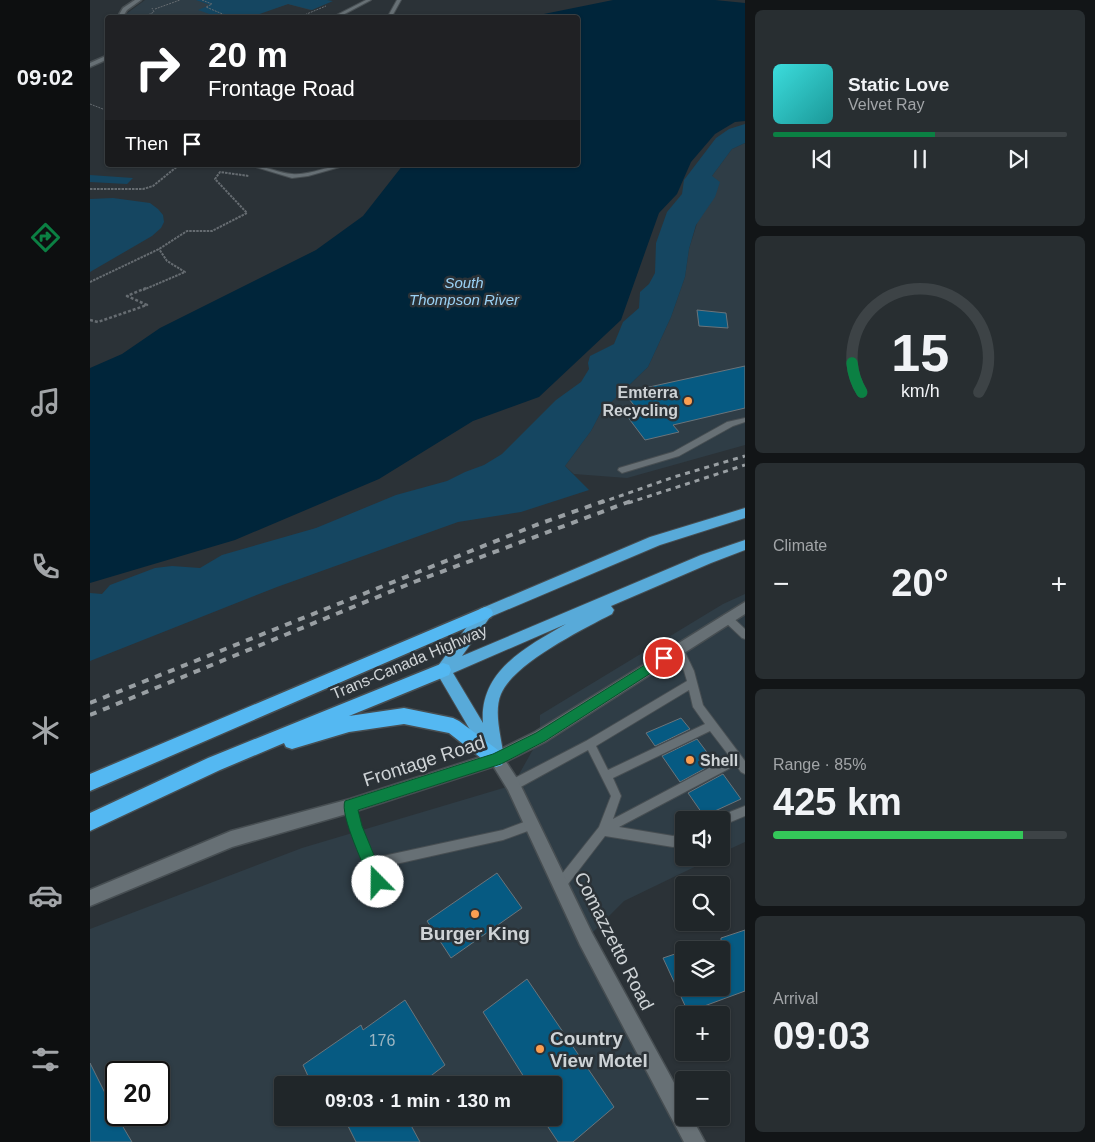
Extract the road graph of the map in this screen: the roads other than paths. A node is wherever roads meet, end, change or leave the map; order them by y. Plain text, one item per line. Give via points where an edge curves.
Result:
1 (138, 0) edge
2 (369, 0) edge
3 (400, 0) edge
4 (120, 15) edge
5 (339, 15) edge
6 (391, 15) edge
7 (105, 58) edge
8 (90, 65) edge
9 (259, 167) edge
10 (336, 167) edge
11 (745, 420) edge
12 (622, 470) dead end
13 (745, 513) edge
14 (745, 545) edge
15 (706, 559) junction
16 (745, 607) edge
17 (485, 613) junction
18 (727, 618) junction
19 (745, 635) edge
20 (679, 649) junction
21 (443, 670) junction
22 (692, 683) junction
23 (712, 725) junction
24 (590, 744) junction
25 (737, 758) junction
26 (496, 759) junction
27 (214, 764) junction
28 (745, 768) edge
29 (606, 776) junction
30 (90, 781) edge
31 (513, 785) junction
32 (350, 806) junction
33 (745, 811) edge
34 (730, 817) edge
35 (90, 822) edge
36 (532, 824) junction
37 (603, 830) junction
38 (675, 841) edge
39 (371, 864) junction
40 (378, 882) dead end
41 (561, 884) junction
42 (90, 898) edge
43 (695, 1142) edge

1 - 4 street
2 - 5 lane
3 - 6 lane
7 - 8 street
9 - 10 lane via 292,176
11 - 12 lane via 730,424 676,454
13 - 17 highway, Trans-Canada Highway via 655,541
14 - 15 highway, Trans-Canada Highway
15 - 21 highway, Trans-Canada Highway
15 - 26 highway via 592,618 529,655 501,679 493,694 491,712
16 - 18 street, Frontage Road
17 - 21 highway
17 - 30 highway, Trans-Canada Highway
18 - 19 lane
18 - 20 street, Frontage Road
20 - 22 lane
20 - 26 street, Frontage Road via 540,737
21 - 26 highway
21 - 27 highway, Trans-Canada Highway
22 - 23 lane via 698,707
22 - 24 lane
23 - 25 lane
23 - 29 lane
24 - 29 lane
24 - 31 lane
25 - 28 lane
25 - 37 lane
26 - 27 highway via 453,726 404,716 349,724
26 - 31 street, Comazzetto Road
26 - 32 street, Frontage Road
27 - 35 highway, Trans-Canada Highway
29 - 37 lane via 616,796
31 - 36 street, Comazzetto Road
32 - 39 lane
32 - 42 street, Frontage Road via 231,839
33 - 34 lane
36 - 39 lane via 503,835
36 - 41 street, Comazzetto Road
37 - 38 lane
37 - 41 lane
39 - 40 lane
41 - 43 street, Comazzetto Road via 586,939

